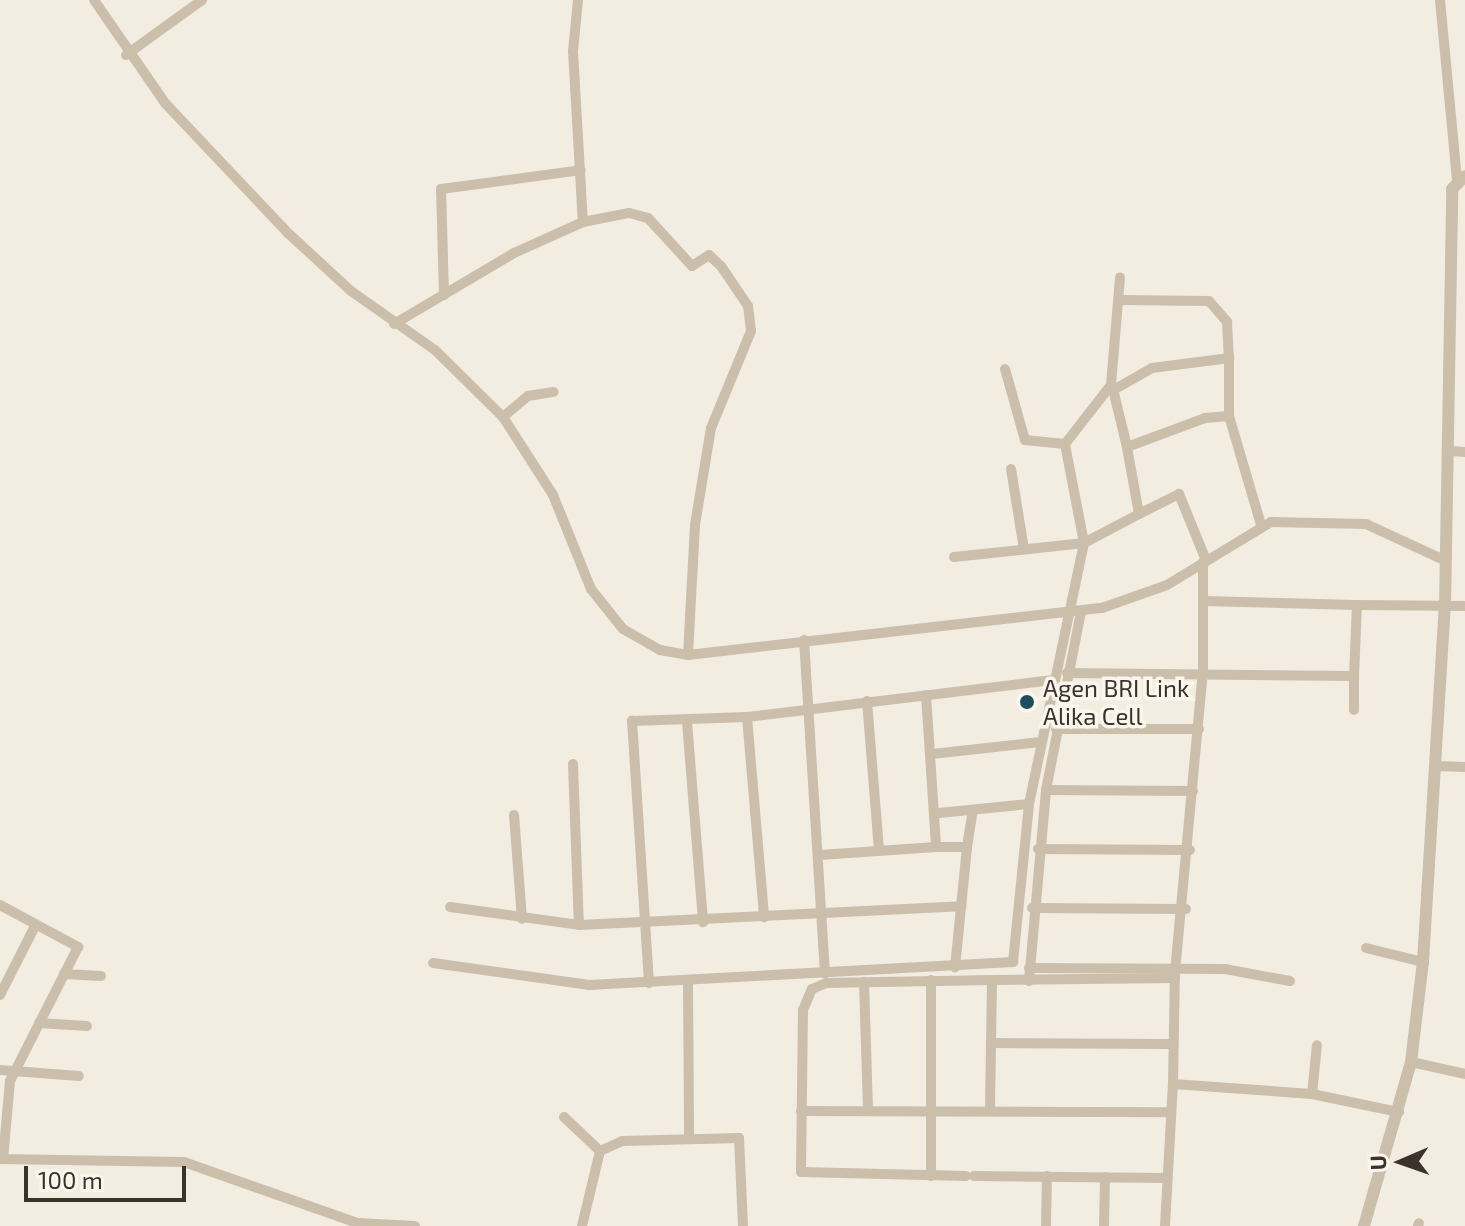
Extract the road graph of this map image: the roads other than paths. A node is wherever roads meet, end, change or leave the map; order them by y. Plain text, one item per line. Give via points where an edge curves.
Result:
1 (94, 0) edge
2 (202, 0) edge
3 (578, 0) edge
4 (1440, 0) edge
5 (126, 55) junction
6 (581, 170) junction
7 (1461, 178) edge
8 (583, 222) junction
9 (1120, 277) dead end
10 (444, 295) junction
11 (1121, 300) junction
12 (394, 324) junction
13 (1229, 358) junction
14 (1005, 369) dead end
15 (1114, 386) junction
16 (554, 392) dead end
17 (1229, 416) junction
18 (503, 417) junction
19 (1065, 444) junction
20 (1127, 447) junction
21 (1451, 451) junction
22 (1465, 452) edge
23 (1011, 469) dead end
24 (1139, 514) junction
25 (1261, 525) junction
26 (1084, 543) junction
27 (1024, 549) junction
28 (954, 557) dead end
29 (1204, 561) junction
30 (1446, 561) junction
31 (1203, 601) junction
32 (1357, 605) junction
33 (1465, 606) edge
34 (1445, 607) junction
35 (1065, 611) junction
36 (1081, 611) junction
37 (804, 640) junction
38 (688, 655) junction
39 (1203, 670) junction
40 (1067, 673) junction
41 (1354, 676) junction
42 (1053, 680) junction
43 (926, 695) junction
44 (867, 701) junction
45 (810, 709) junction
46 (1354, 710) dead end
47 (747, 717) junction
48 (687, 722) junction
49 (1056, 729) junction
50 (1199, 729) junction
51 (1040, 742) junction
52 (932, 754) junction
53 (573, 764) dead end
54 (1437, 766) junction
55 (1465, 767) edge
56 (1046, 790) junction
57 (1193, 791) junction
58 (1029, 804) junction
59 (973, 810) junction
60 (939, 813) junction
61 (514, 815) dead end
62 (936, 847) junction
63 (967, 847) junction
64 (879, 849) junction
65 (1038, 849) junction
66 (1190, 850) junction
67 (820, 855) junction
68 (0, 905) edge
69 (962, 906) junction
70 (450, 907) dead end
71 (1032, 908) junction
72 (1186, 909) junction
73 (822, 915) junction
74 (764, 917) junction
75 (522, 919) junction
76 (703, 922) junction
77 (579, 925) junction
78 (643, 925) junction
79 (34, 928) junction
80 (1366, 948) dead end
81 (1423, 962) junction
82 (433, 963) dead end
83 (955, 967) junction
84 (1029, 968) junction
85 (825, 973) junction
86 (64, 974) junction
87 (1175, 974) junction
88 (101, 976) dead end
89 (931, 980) junction
90 (992, 980) junction
91 (688, 981) junction
92 (1029, 981) junction
93 (1290, 981) dead end
94 (864, 982) junction
95 (649, 983) junction
96 (0, 995) edge
97 (39, 1023) junction
98 (87, 1026) dead end
99 (992, 1043) junction
100 (1171, 1044) junction
101 (1317, 1045) dead end
102 (1411, 1062) junction
103 (0, 1070) edge
104 (14, 1071) junction
105 (1465, 1074) edge
106 (79, 1076) dead end
107 (1173, 1084) junction
108 (1312, 1094) junction
109 (990, 1108) junction
110 (868, 1109) junction
111 (931, 1110) junction
112 (801, 1111) junction
113 (1170, 1112) junction
114 (1399, 1112) junction
115 (564, 1117) dead end
116 (689, 1138) junction
117 (600, 1151) junction
118 (2, 1159) edge
119 (931, 1176) junction
120 (1047, 1176) junction
121 (1105, 1177) junction
122 (1167, 1178) junction
123 (357, 1224) edge
124 (415, 1226) edge
125 (582, 1226) edge
126 (743, 1226) edge
127 (1046, 1226) edge
128 (1104, 1226) edge
129 (1165, 1226) edge
130 (1364, 1226) edge

1 - 5 street
2 - 5 street
3 - 6 street via 573,51
4 - 7 street
5 - 12 street via 289,234
6 - 8 street
6 - 10 street via 441,189
7 - 21 street
8 - 10 street
8 - 38 street via 643,214 692,266 709,255 748,306 748,343 729,372 708,442
9 - 11 street
10 - 12 street
11 - 13 street via 1209,301 1227,322
11 - 15 street
12 - 18 street via 435,350
13 - 15 street via 1152,368
13 - 17 street
14 - 19 street via 1025,440
15 - 19 street
15 - 20 street
16 - 18 street via 528,396
17 - 20 street via 1174,425
17 - 25 street
18 - 38 street via 553,495 591,589 623,629 660,650
19 - 26 street
20 - 24 street
21 - 22 street
21 - 30 street
23 - 27 street
24 - 26 street
24 - 29 street via 1179,494
25 - 29 street
25 - 30 street via 1323,519 1366,524
26 - 27 street
26 - 35 street
27 - 28 street
29 - 31 street
29 - 36 street via 1134,600
30 - 34 street
31 - 32 street
31 - 39 street
32 - 34 street
32 - 41 street
33 - 34 street
34 - 54 street
35 - 36 street
35 - 37 street
35 - 42 street
36 - 40 street
37 - 38 street
37 - 45 street
39 - 40 street
39 - 41 street
39 - 50 street
40 - 49 street
41 - 46 street
42 - 43 street
42 - 51 street
43 - 44 street
43 - 52 street
44 - 45 street
44 - 64 street
45 - 47 street
45 - 67 street
47 - 48 street
47 - 74 street
48 - 76 street
48 - 78 street via 636,719 629,725
49 - 50 street
49 - 56 street
50 - 57 street
51 - 52 street
51 - 58 street
52 - 60 street
53 - 77 street
54 - 55 street
54 - 81 street
56 - 57 street
56 - 65 street
57 - 66 street
58 - 59 street
58 - 83 street via 1013,962
59 - 60 street
59 - 63 street
60 - 62 street
61 - 75 street
62 - 63 street
62 - 64 street
63 - 69 street
64 - 67 street
65 - 66 street
65 - 71 street
66 - 72 street
67 - 73 street
68 - 79 street
69 - 73 street
69 - 83 street
70 - 75 street
71 - 72 street
71 - 84 street
72 - 87 street
73 - 74 street
73 - 85 street
74 - 76 street
75 - 77 street
76 - 78 street
77 - 78 street
78 - 95 street
79 - 86 street via 78,947
79 - 96 street
80 - 81 street
81 - 102 street
82 - 95 street via 566,985
83 - 85 street
84 - 87 street
84 - 92 street
85 - 91 street
86 - 88 street
86 - 97 street
87 - 92 street
87 - 93 street
87 - 100 street
89 - 90 street
89 - 94 street
89 - 111 street
90 - 92 street
90 - 99 street
91 - 95 street
91 - 116 street
94 - 110 street
94 - 112 street via 826,983 805,998
97 - 98 street
97 - 104 street
99 - 100 street
99 - 109 street
100 - 107 street
101 - 108 street
102 - 105 street
102 - 114 street
103 - 104 street
104 - 106 street
104 - 118 street
107 - 108 street
107 - 113 street
108 - 114 street
109 - 111 street
109 - 113 street
110 - 111 street
110 - 112 street
111 - 119 street
112 - 119 street via 803,1173
113 - 122 street
114 - 130 street
115 - 117 street
116 - 117 street via 622,1141
116 - 126 street via 743,1141
117 - 125 street
118 - 123 street via 184,1162
119 - 120 street
120 - 121 street
120 - 127 street
121 - 122 street
121 - 128 street
122 - 129 street
123 - 124 street

